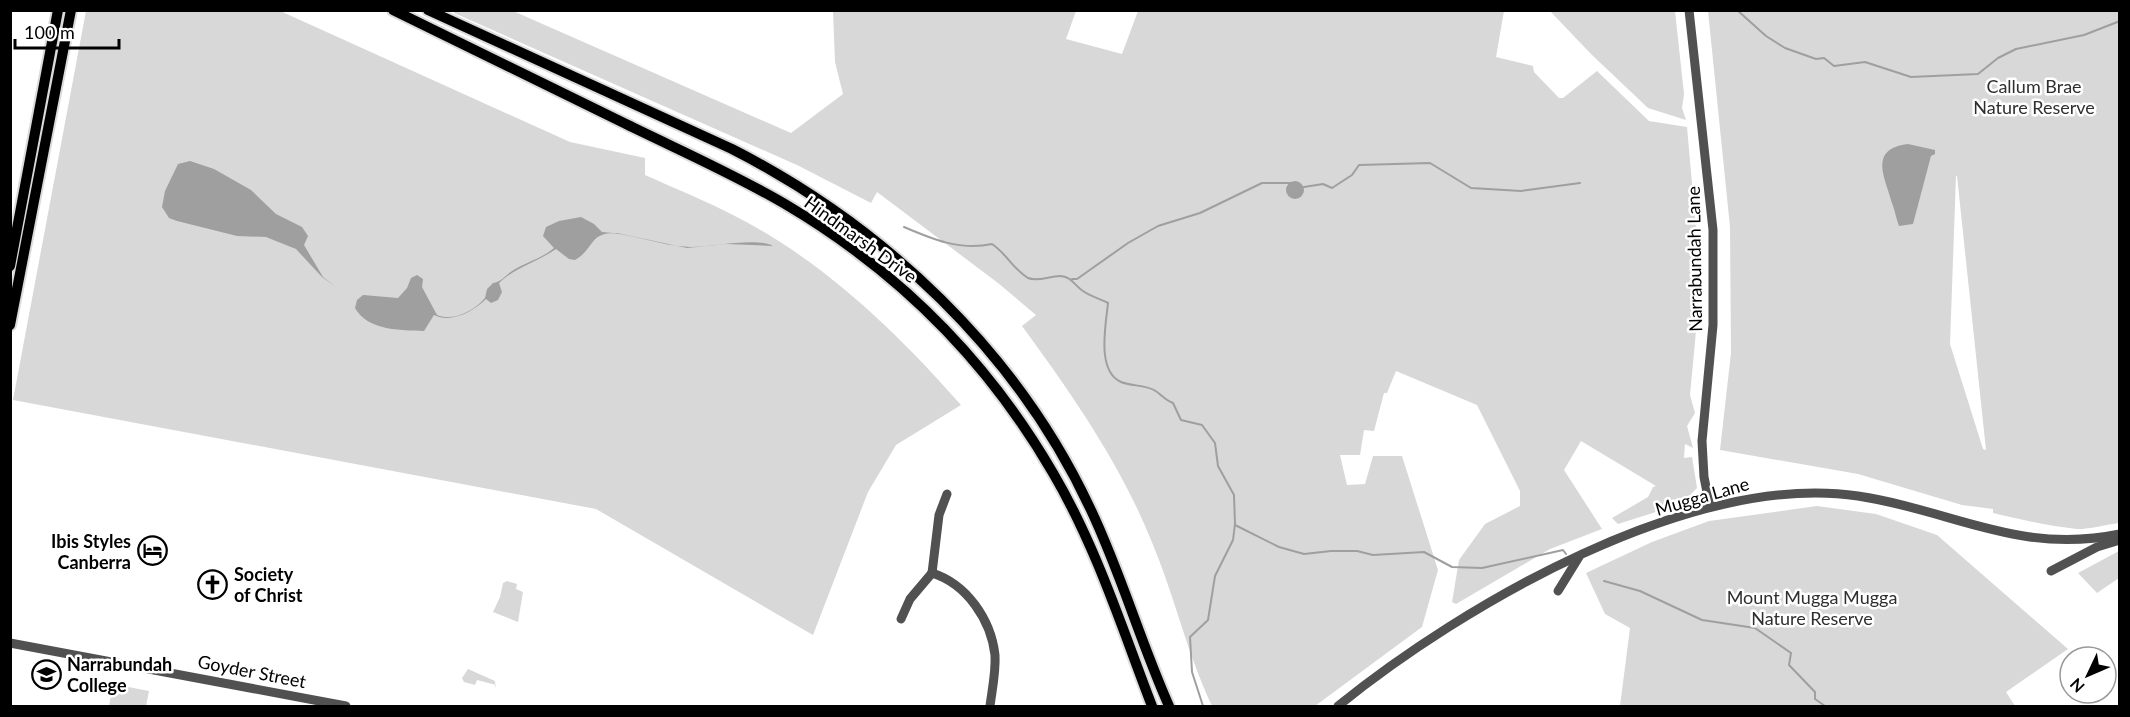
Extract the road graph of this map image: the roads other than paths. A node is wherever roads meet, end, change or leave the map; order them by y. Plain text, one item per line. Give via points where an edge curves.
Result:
1 (58, 10) edge
2 (71, 10) edge
3 (393, 10) edge
4 (1689, 10) edge
5 (433, 13) edge
6 (433, 30) junction
7 (60, 61) junction
8 (48, 72) junction
9 (55, 86) junction
10 (19, 229) edge
11 (10, 266) edge
12 (10, 325) edge
13 (946, 494) dead end
14 (1710, 507) junction
15 (2120, 534) edge
16 (2120, 540) edge
17 (1579, 557) junction
18 (2051, 571) dead end
19 (932, 573) junction
20 (1558, 591) dead end
21 (901, 619) dead end
22 (10, 643) edge
23 (346, 706) edge
24 (990, 706) edge
25 (1152, 706) edge
26 (1168, 706) edge
27 (1338, 706) edge

1 - 8 main road
2 - 7 main road
3 - 6 main road, Hindmarsh Drive
4 - 14 street, Narrabundah Lane via 1713,240 1713,325 1702,441
5 - 6 main road
5 - 26 main road, Hindmarsh Drive via 777,172 848,219 916,276 987,349 1056,445 1101,531
6 - 25 main road, Hindmarsh Drive via 783,203 866,258 915,299 992,382 1053,473 1086,537
7 - 8 main road
7 - 9 main road
8 - 9 main road
8 - 10 main road
9 - 10 main road
10 - 11 main road
10 - 12 main road
13 - 19 street via 939,515
14 - 15 street, Mugga Lane via 1765,495 1843,493 2021,537 2075,540
14 - 17 street, Mugga Lane
16 - 18 street via 2097,547
17 - 20 street
17 - 27 street, Mugga Lane via 1454,623
19 - 21 street via 910,599
19 - 24 street via 967,596 988,627 995,662
22 - 23 street, Goyder Street

